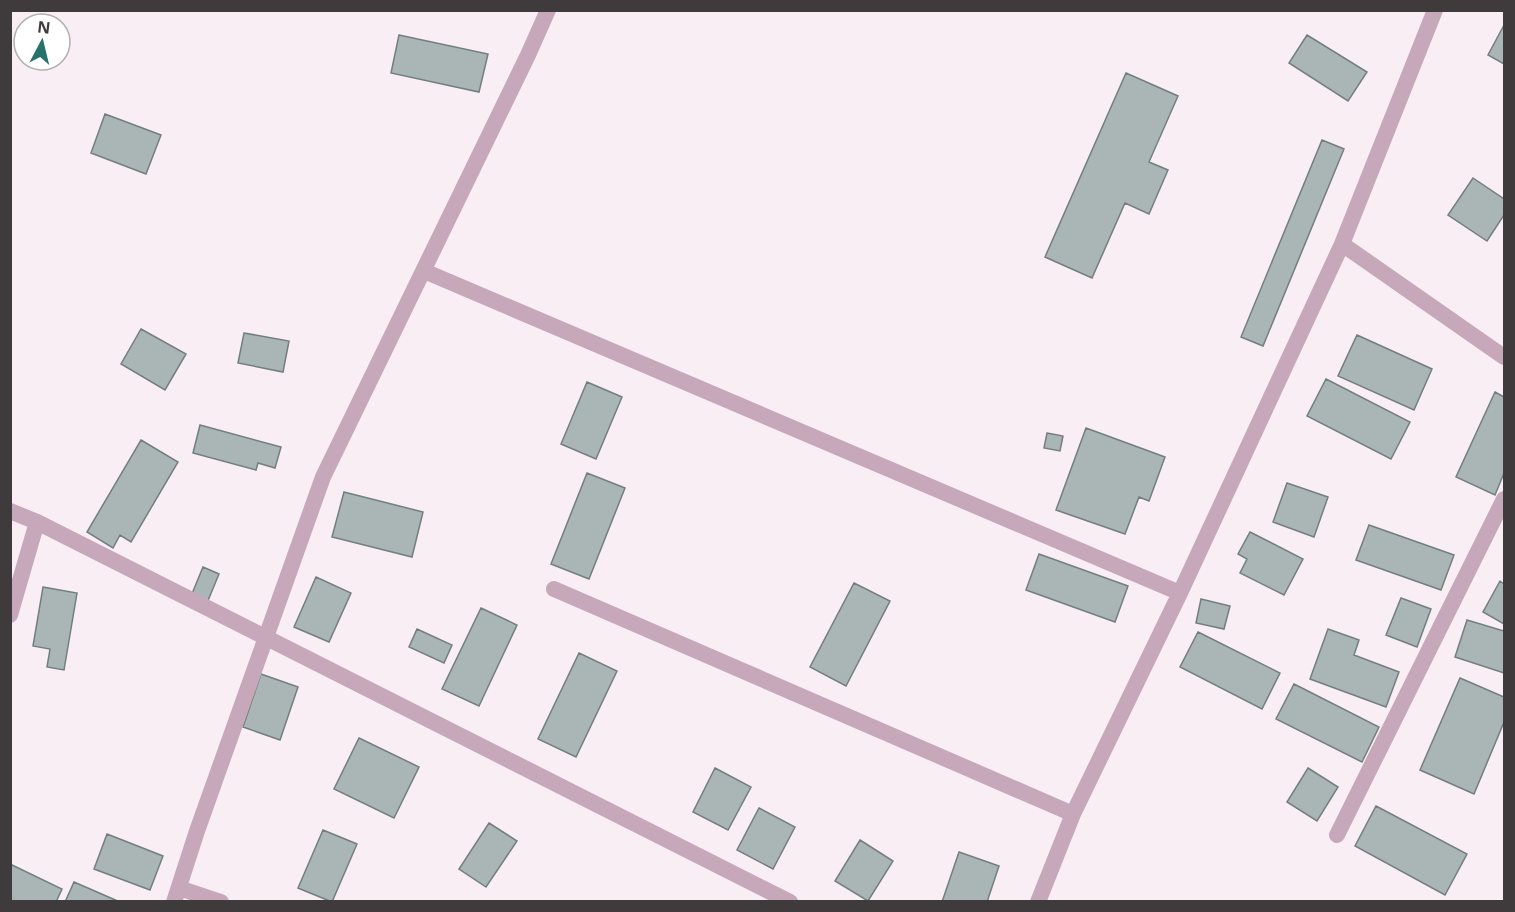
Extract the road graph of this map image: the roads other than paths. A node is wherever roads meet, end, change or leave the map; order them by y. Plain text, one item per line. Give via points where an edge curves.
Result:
1 (548, 10) edge
2 (1435, 10) edge
3 (1342, 244) junction
4 (424, 271) junction
5 (1504, 357) edge
6 (1504, 500) edge
7 (10, 511) edge
8 (37, 522) junction
9 (554, 589) dead end
10 (1180, 593) junction
11 (10, 615) edge
12 (266, 639) junction
13 (1073, 814) junction
14 (1337, 835) dead end
15 (176, 895) edge
16 (221, 902) edge
17 (790, 902) edge
18 (1038, 902) edge

1 - 4 street
2 - 3 street
3 - 5 street
3 - 10 street
4 - 10 street
4 - 12 street via 323,477
6 - 14 street
7 - 8 street
8 - 11 street
8 - 12 street
9 - 13 street
10 - 13 street
12 - 15 street
12 - 17 street
13 - 18 street
15 - 16 street

